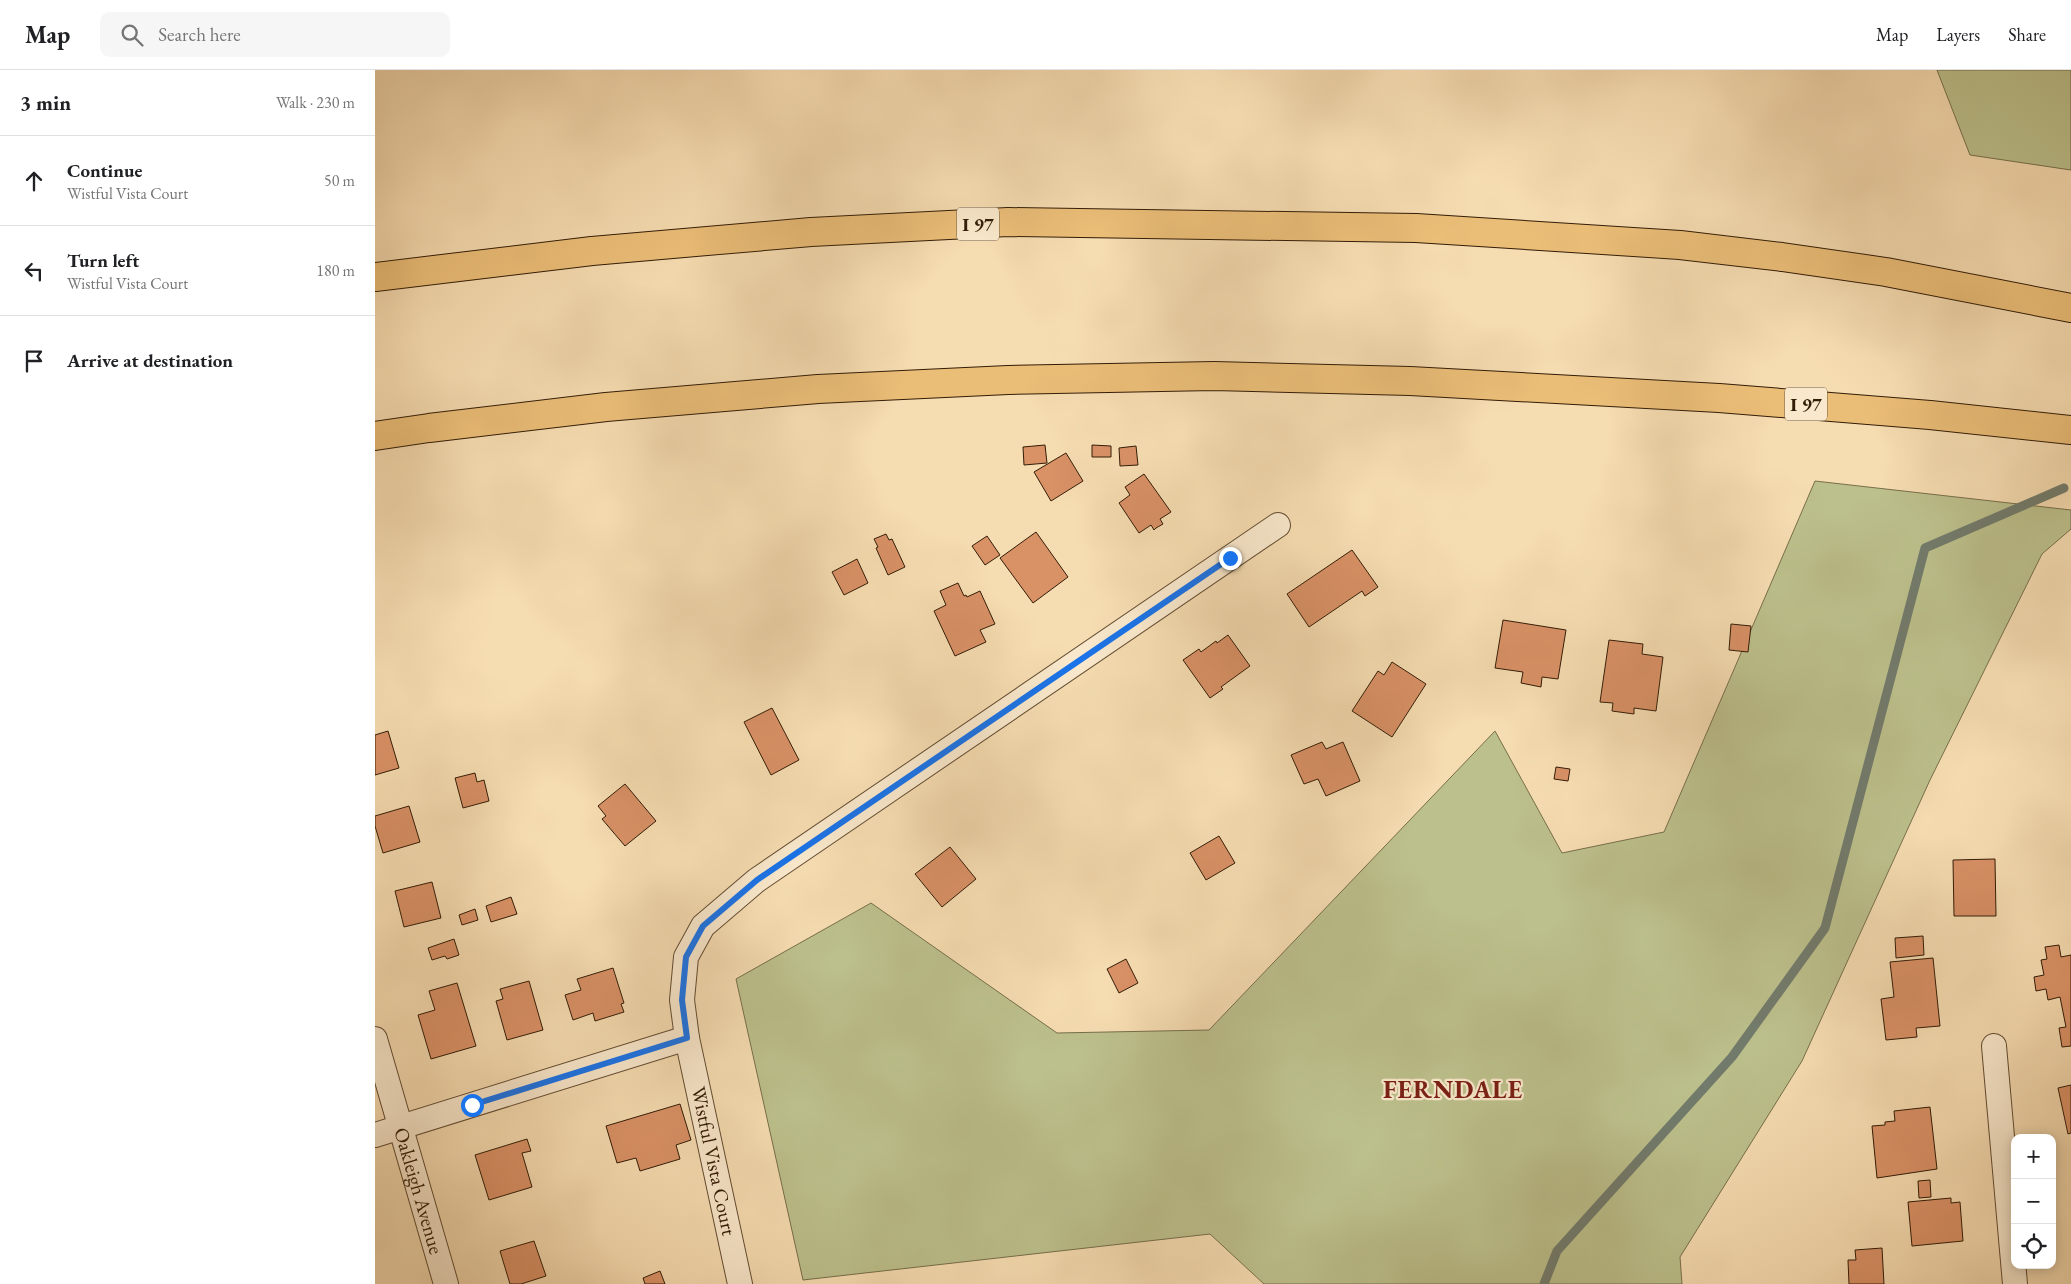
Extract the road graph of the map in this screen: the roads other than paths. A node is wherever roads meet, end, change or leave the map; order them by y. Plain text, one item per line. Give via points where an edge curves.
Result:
1 (375, 277) edge
2 (2071, 308) edge
3 (2071, 430) edge
4 (375, 436) edge
5 (1278, 525) dead end
6 (687, 1038) junction
7 (375, 1039) edge
8 (1994, 1046) dead end
9 (401, 1127) junction
10 (375, 1135) edge
11 (446, 1284) edge
12 (741, 1284) edge
13 (2015, 1284) edge

1 - 2 highway, I 97 via 612,249 811,232 1008,222 1416,228 1680,245 1782,257 1886,272
3 - 4 highway, I 97 via 1719,398 1410,381 1214,376 1008,380 818,389 606,408
5 - 6 street, Wistful Vista Court via 757,880 703,926 686,957 682,1000
6 - 9 street
6 - 12 street, Wistful Vista Court
7 - 9 street, Oakleigh Avenue
8 - 13 street
9 - 10 street
9 - 11 street, Oakleigh Avenue

